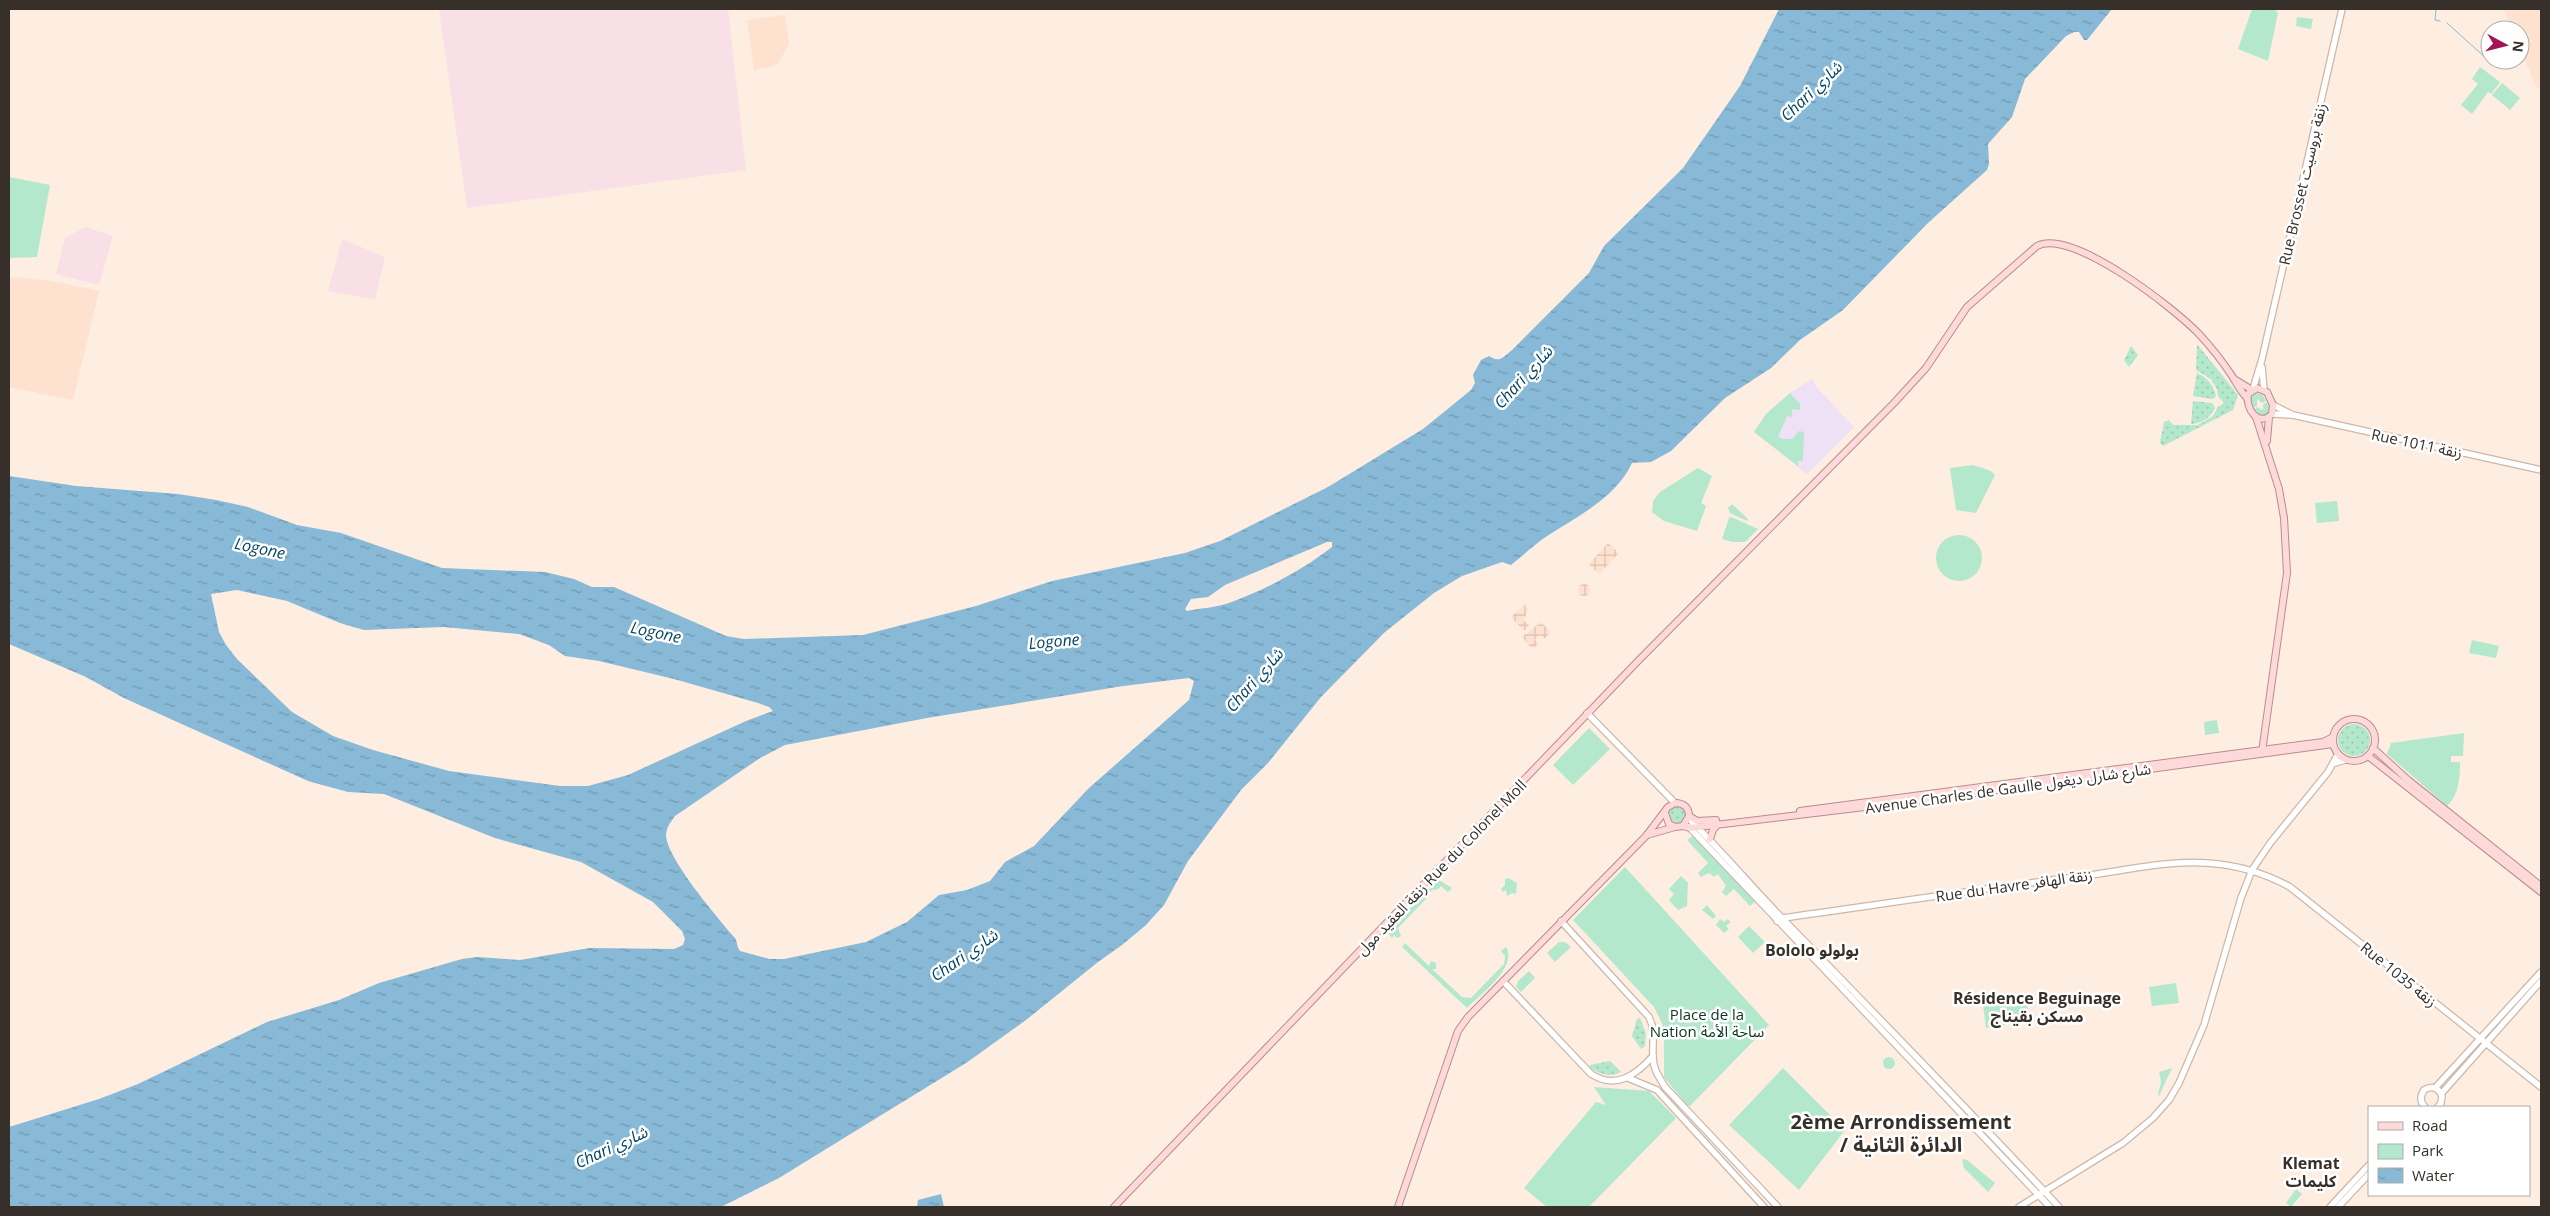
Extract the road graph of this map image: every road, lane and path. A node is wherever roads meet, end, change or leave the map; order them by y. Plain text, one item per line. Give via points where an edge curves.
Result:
1 (2342, 9) edge
2 (2262, 360) junction
3 (2233, 378) junction
4 (2252, 389) junction
5 (2264, 390) junction
6 (2247, 398) junction
7 (2273, 405) junction
8 (2271, 415) junction
9 (2293, 415) junction
10 (2256, 417) junction
11 (2267, 445) junction
12 (2541, 470) edge
13 (1587, 713) junction
14 (2333, 741) junction
15 (2373, 748) junction
16 (2262, 752) junction
17 (2338, 754) junction
18 (2368, 756) junction
19 (2345, 760) junction
20 (2335, 762) junction
21 (1658, 787) junction
22 (1675, 803) junction
23 (1666, 812) junction
24 (1689, 823) junction
25 (1718, 824) junction
26 (1675, 827) junction
27 (1646, 836) junction
28 (1710, 839) junction
29 (2252, 870) junction
30 (2541, 886) edge
31 (2541, 892) edge
32 (1764, 902) junction
33 (1780, 920) junction
34 (1561, 921) junction
35 (2541, 972) edge
36 (1503, 981) junction
37 (2541, 981) edge
38 (2480, 1039) junction
39 (2486, 1044) junction
40 (1653, 1056) junction
41 (1628, 1078) junction
42 (2541, 1087) edge
43 (2435, 1088) junction
44 (2441, 1094) junction
45 (2422, 1106) edge
46 (2439, 1106) edge
47 (2368, 1166) edge
48 (2368, 1175) edge
49 (2041, 1193) junction
50 (1114, 1207) edge
51 (1398, 1207) edge
52 (1764, 1207) edge
53 (1778, 1207) edge
54 (2019, 1207) edge
55 (2050, 1207) edge
56 (2059, 1207) edge
57 (2330, 1207) edge
58 (2338, 1207) edge

1 - 2 main road, Rue Brosset زنقة بروسيت
2 - 4 main road
2 - 5 main road
3 - 4 main road
3 - 6 main road, زنقة العقيد مول Rue du Colonel Moll
3 - 13 main road, زنقة العقيد مول Rue du Colonel Moll via 2199,334 2152,293 2108,264 2058,242 2044,242 1967,307 1926,368 1909,387
4 - 5 main road
4 - 6 main road
5 - 7 main road
6 - 10 main road
7 - 8 main road
7 - 9 main road, Rue 1011 زنقة
8 - 9 main road, Rue 1011 زنقة
8 - 10 main road via 2262,419
8 - 11 main road
9 - 12 main road, Rue 1011 زنقة
10 - 11 main road
11 - 16 main road via 2284,518 2288,573
13 - 21 main road
13 - 50 main road, زنقة العقيد مول Rue du Colonel Moll
14 - 15 main road via 2337,728 2352,719 2362,721 2373,731
14 - 16 main road, Avenue Charles de Gaulle شارع شارل ديغول
14 - 17 main road
15 - 18 main road
15 - 30 main road via 2408,780
16 - 24 main road, Avenue Charles de Gaulle شارع شارل ديغول
16 - 25 main road, Avenue Charles de Gaulle شارع شارل ديغول
17 - 19 main road
17 - 20 main road
18 - 19 main road via 2357,761
18 - 31 main road
19 - 20 main road
20 - 29 main road
21 - 22 main road
21 - 23 main road
22 - 23 main road
22 - 24 main road via 1687,808
23 - 26 main road via 1669,824
23 - 27 main road
24 - 25 main road, Avenue Charles de Gaulle شارع شارل ديغول
24 - 26 main road
24 - 28 main road
24 - 32 main road
25 - 28 main road
26 - 27 main road
27 - 34 main road
28 - 32 main road
29 - 33 main road, Rue du Havre زنقة الهافر via 2219,864 2184,863 1987,888
29 - 38 main road, Rue 1035 زنقة via 2290,886
29 - 49 main road via 2204,1025 2173,1094 2153,1118 2122,1143
32 - 33 main road
33 - 49 main road
34 - 36 main road
34 - 40 main road via 1650,1017 1655,1038
35 - 38 main road
36 - 41 main road via 1591,1074 1610,1081
36 - 51 main road via 1458,1032
37 - 39 main road
38 - 39 main road, Rue 1035 زنقة
38 - 43 main road
39 - 42 main road, Rue 1035 زنقة
39 - 44 main road
40 - 41 main road
40 - 53 main road via 1655,1072 1665,1087
41 - 52 main road via 1657,1090
43 - 44 main road
43 - 45 main road via 2424,1090
44 - 46 main road
47 - 57 main road
48 - 58 main road
49 - 54 main road
49 - 55 main road
49 - 56 main road

